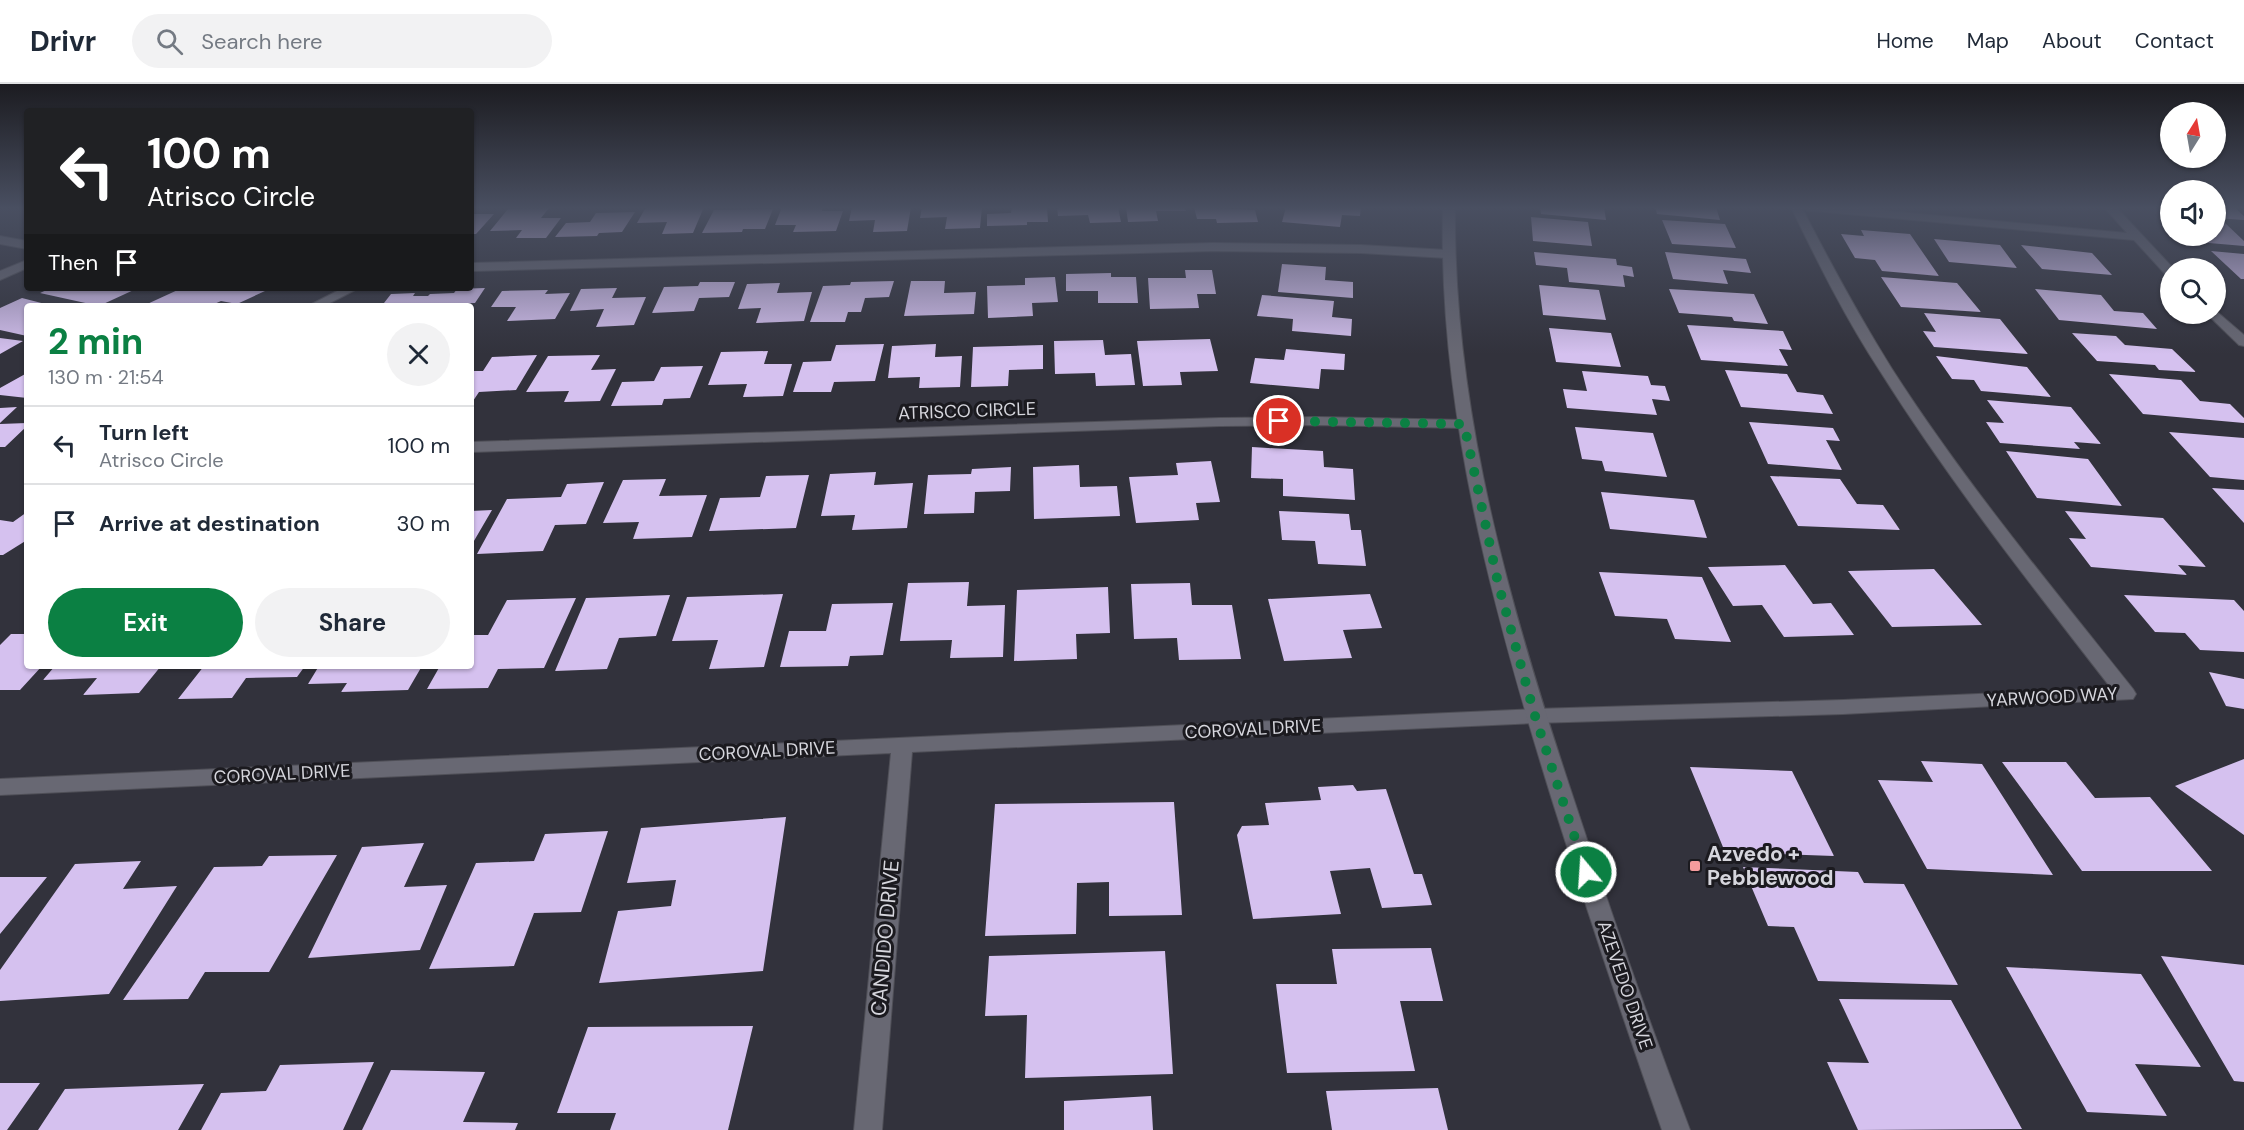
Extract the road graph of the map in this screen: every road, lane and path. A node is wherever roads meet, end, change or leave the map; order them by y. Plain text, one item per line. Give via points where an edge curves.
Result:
1 (886, 256) edge
2 (1447, 256) edge
3 (1820, 256) edge
4 (24, 265) edge
5 (474, 267) edge
6 (0, 276) edge
7 (346, 291) edge
8 (320, 303) edge
9 (2224, 324) edge
10 (2244, 342) edge
11 (1464, 424) junction
12 (474, 447) edge
13 (1535, 716) junction
14 (902, 745) junction
15 (0, 787) edge
16 (868, 1130) edge
17 (1676, 1130) edge

1 - 5 street
2 - 11 street, AZEVEDO DRIVE
3 - 13 street, YARWOOD WAY via 1900,392 2014,552 2126,694
4 - 6 street
7 - 8 street
9 - 10 street
11 - 12 street, ATRISCO CIRCLE via 1220,422
11 - 13 street, AZEVEDO DRIVE via 1498,583
13 - 14 street, COROVAL DRIVE
13 - 17 street, AZEVEDO DRIVE via 1623,984
14 - 15 street, COROVAL DRIVE
14 - 16 street, CANDIDO DRIVE

